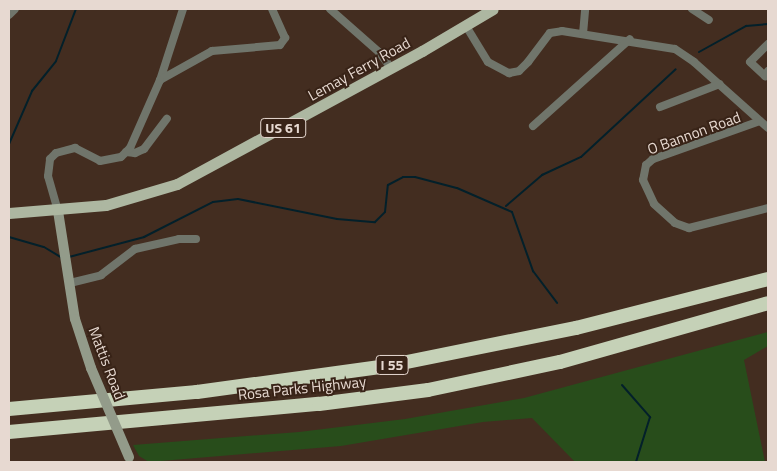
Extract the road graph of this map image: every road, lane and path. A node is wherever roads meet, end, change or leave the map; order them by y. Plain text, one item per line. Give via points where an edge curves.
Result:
1 (15, 9) edge
2 (183, 9) edge
3 (272, 9) edge
4 (330, 9) edge
5 (493, 9) edge
6 (586, 9) edge
7 (692, 9) edge
8 (9, 15) edge
9 (708, 20) dead end
10 (466, 26) junction
11 (583, 34) junction
12 (630, 39) junction
13 (768, 44) edge
14 (392, 68) junction
15 (768, 71) edge
16 (160, 80) junction
17 (720, 84) junction
18 (660, 107) dead end
19 (167, 119) dead end
20 (760, 121) junction
21 (534, 126) dead end
22 (768, 128) edge
23 (126, 152) junction
24 (768, 208) edge
25 (58, 211) junction
26 (9, 213) edge
27 (196, 239) dead end
28 (768, 279) edge
29 (70, 283) junction
30 (768, 303) edge
31 (9, 410) edge
32 (9, 432) edge
33 (130, 460) edge

1 - 8 street
2 - 16 street
3 - 16 street via 285,38 280,45 212,51
4 - 14 street via 379,52
5 - 10 main road, Lemay Ferry Road / US 61
6 - 11 street
7 - 9 street
10 - 11 street via 488,62 509,73 528,62 550,33
10 - 14 main road, Lemay Ferry Road / US 61
11 - 12 street
12 - 17 street via 675,49
12 - 21 street
13 - 15 street via 750,62 765,76
14 - 25 main road, Lemay Ferry Road / US 61 via 177,184 127,201
16 - 23 street
17 - 18 street
17 - 20 street
19 - 23 street via 144,149
20 - 22 street
20 - 24 street, O Bannon Road via 653,159 646,165 643,180 654,204 675,223 689,228
23 - 25 street via 114,160 100,161 75,148 56,153 48,166
25 - 26 main road, Lemay Ferry Road / US 61
25 - 29 main road, Mattis Road
27 - 29 street via 179,239 135,249 101,275
28 - 31 highway, Rosa Parks Highway / I 55 via 576,328 387,366 206,391
29 - 33 main road, Mattis Road, bridge via 78,332
30 - 32 highway, Rosa Parks Highway / I 55 via 560,362 428,390 318,404

